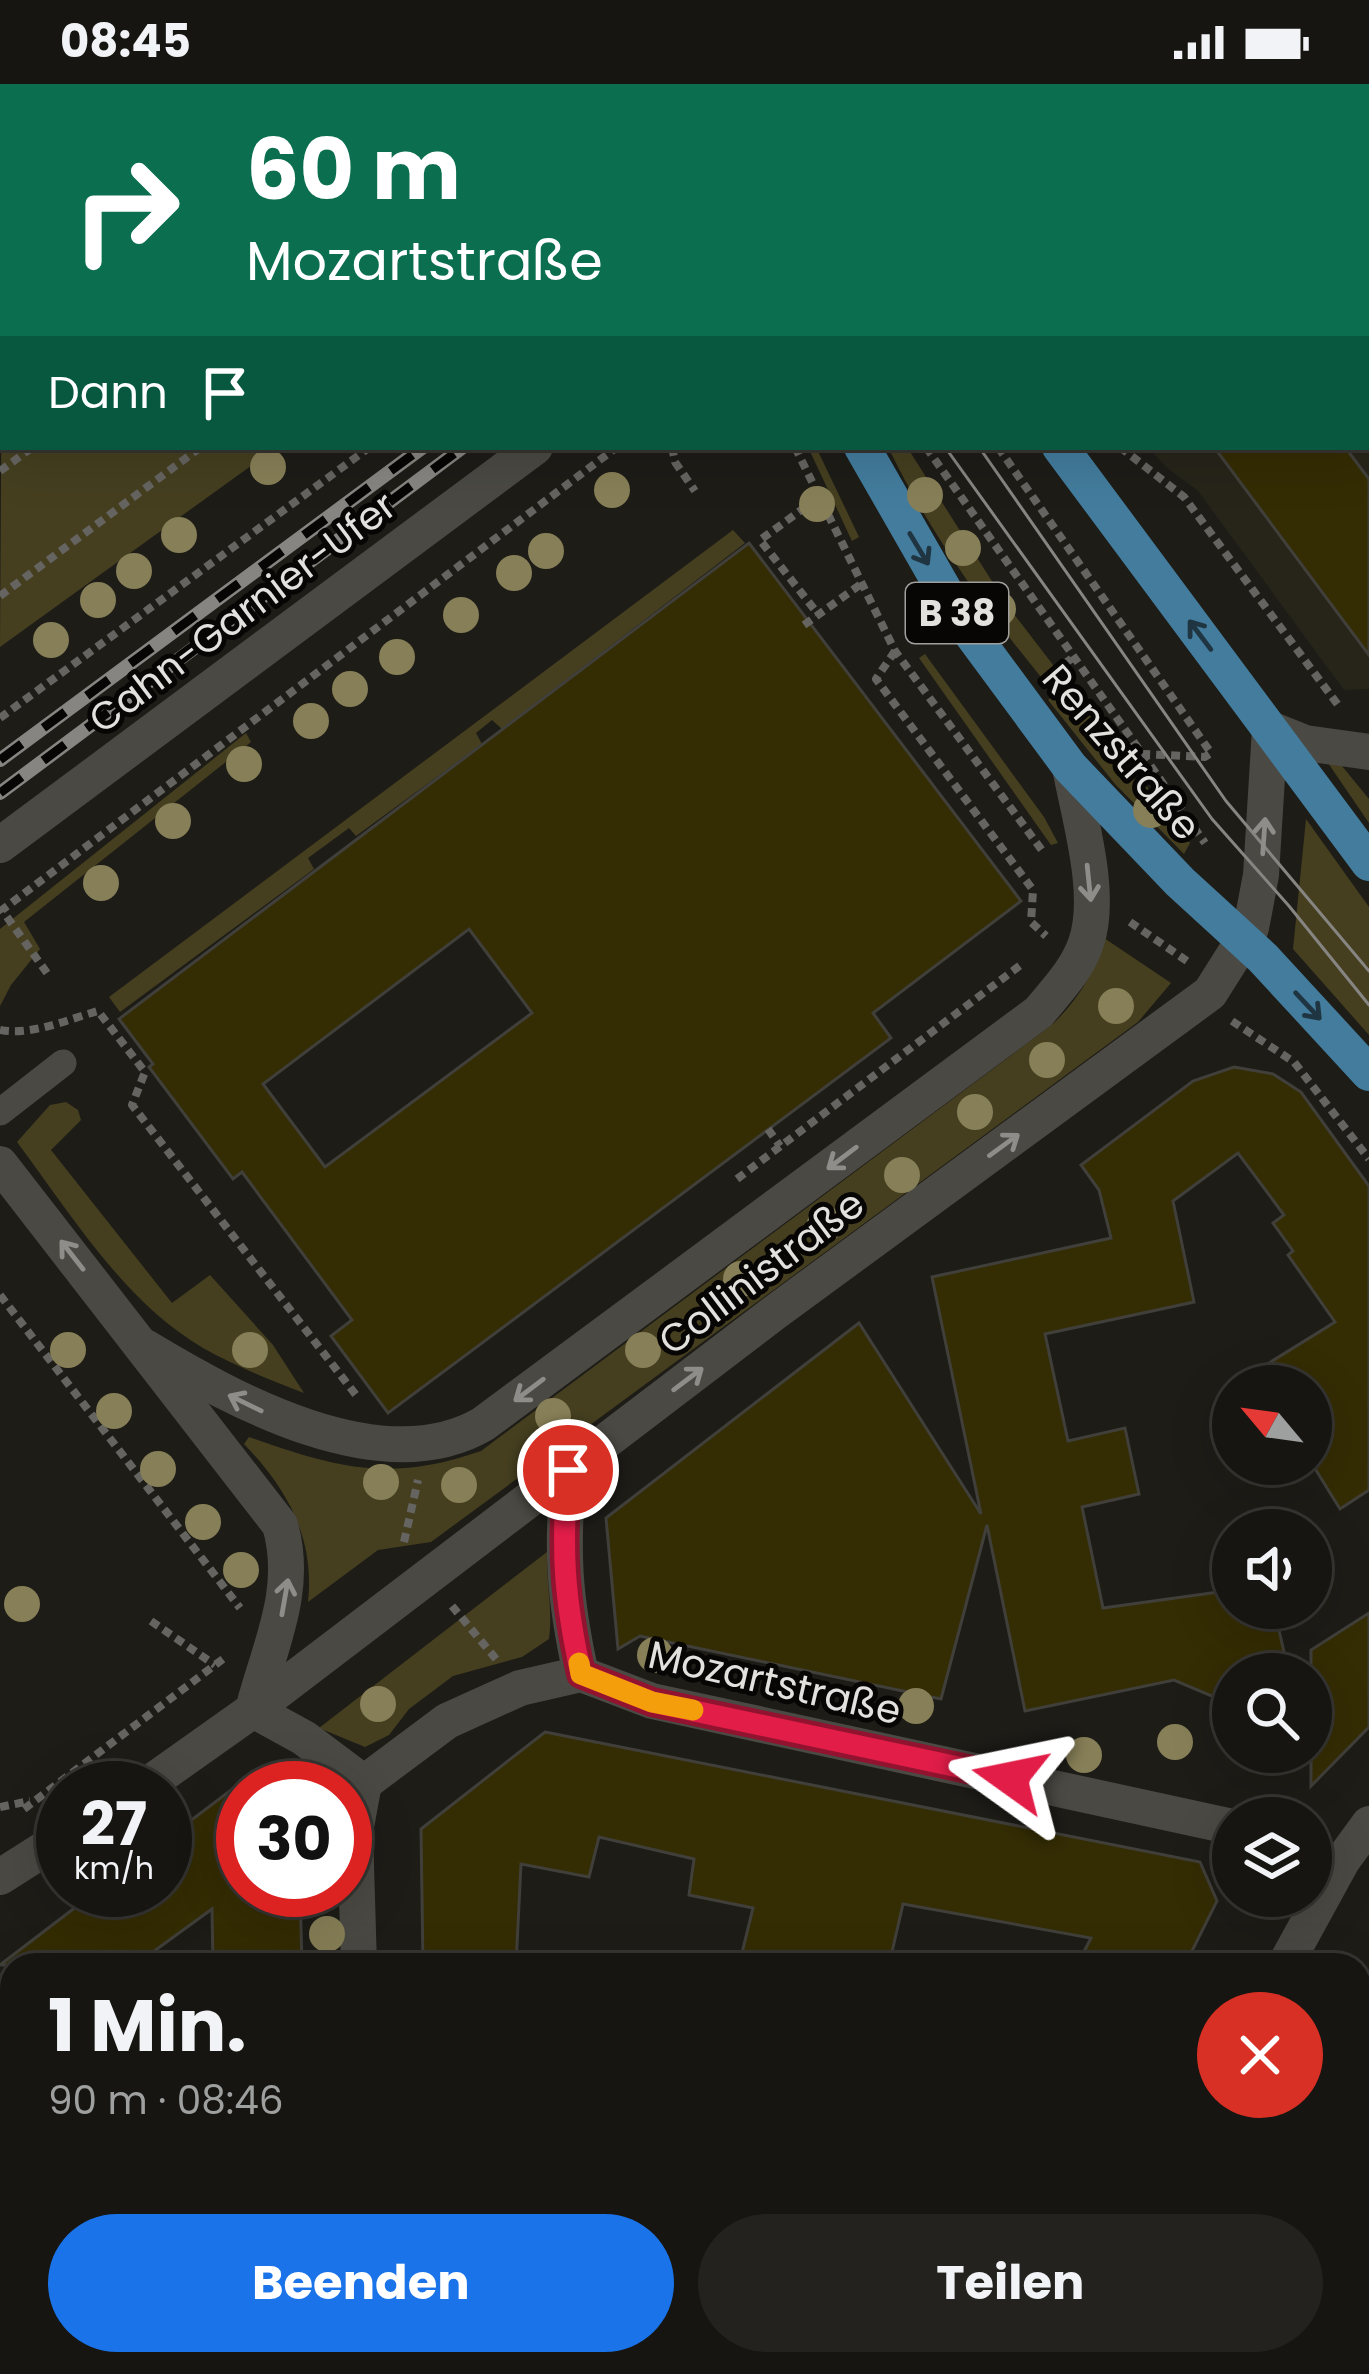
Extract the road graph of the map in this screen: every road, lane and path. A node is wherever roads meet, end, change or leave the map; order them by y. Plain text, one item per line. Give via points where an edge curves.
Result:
1 (29, 450) edge
2 (197, 450) edge
3 (366, 450) edge
4 (531, 450) edge
5 (613, 450) edge
6 (673, 450) edge
7 (796, 450) edge
8 (864, 450) edge
9 (928, 450) edge
10 (1000, 450) edge
11 (1062, 450) edge
12 (1124, 450) edge
13 (0, 471) edge
14 (695, 491) dead end
15 (818, 498) junction
16 (861, 584) junction
17 (0, 596) edge
18 (818, 614) junction
19 (804, 625) dead end
20 (895, 651) junction
21 (1075, 656) junction
22 (1049, 676) dead end
23 (1341, 709) dead end
24 (0, 718) edge
25 (1270, 729) junction
26 (1135, 742) dead end
27 (1369, 752) edge
28 (1143, 754) dead end
29 (1070, 767) junction
30 (0, 845) edge
31 (1369, 863) edge
32 (1092, 895) junction
33 (1245, 941) junction
34 (1051, 942) dead end
35 (46, 973) dead end
36 (1210, 993) junction
37 (0, 1030) edge
38 (63, 1064) dead end
39 (1369, 1073) edge
40 (0, 1112) edge
41 (768, 1129) dead end
42 (781, 1146) dead end
43 (1369, 1159) edge
44 (0, 1164) edge
45 (0, 1295) edge
46 (145, 1347) junction
47 (346, 1356) dead end
48 (333, 1366) junction
49 (361, 1401) dead end
50 (568, 1470) junction
51 (428, 1576) junction
52 (151, 1621) dead end
53 (267, 1624) junction
54 (226, 1658) dead end
55 (215, 1665) junction
56 (581, 1674) junction
57 (520, 1688) junction
58 (253, 1709) junction
59 (180, 1761) edge
60 (335, 1761) edge
61 (372, 1777) edge
62 (0, 1807) edge
63 (1212, 1822) edge
64 (1369, 1824) edge
65 (1332, 1850) edge
66 (36, 1854) edge
67 (0, 1877) edge
68 (358, 1917) edge
69 (1303, 1917) edge
70 (359, 1953) edge
71 (1289, 1953) edge

1 - 13 path
2 - 17 path
3 - 24 path
4 - 30 street, Cahn-Garnier-Ufer
5 - 35 path via 2,910
6 - 14 path
7 - 15 path
8 -> 29 main road, Renzstraße / B 38 via 960,618
9 - 21 path
10 - 28 path via 1211,752
25 -> 11 main road
12 - 23 path via 1184,497
15 - 16 path
15 - 18 path via 760,540
16 - 18 path
16 - 20 path
18 - 19 path
20 - 32 path via 1056,869
20 - 34 path via 876,680 1033,890 1031,922
21 - 22 path
21 - 26 path
25 - 27 street
25 - 31 main road
33 -> 25 street, Collinistraße via 1261,874
29 -> 32 street, Collinistraße
29 - 33 main road, Renzstraße / B 38
32 - 36 path via 1188,962
32 -> 46 street, Collinistraße via 1087,940 1039,1012 460,1438 420,1445 304,1427
33 - 36 street, Collinistraße
33 -> 39 main road, Renzstraße / B 38
36 - 43 path via 1233,1022 1294,1062
50 -> 36 street, Collinistraße
37 - 48 path via 98,1011 145,1072 131,1105
38 - 40 lane
41 - 42 path
46 -> 44 street
45 - 53 path
53 -> 46 street via 289,1574 280,1526
47 - 48 path
48 - 49 path
50 - 51 street, Collinistraße
50 - 56 street via 561,1541
51 - 57 path
51 - 58 street, Collinistraße
52 - 55 path
53 - 58 street
54 - 55 path
55 - 62 path via 32,1801
56 - 57 street
56 - 63 street, Mozartstraße via 652,1702
57 - 61 street via 447,1721
58 - 59 street, Collinistraße
58 - 60 street
64 - 65 street
66 - 67 street
68 - 70 street
69 - 71 street

